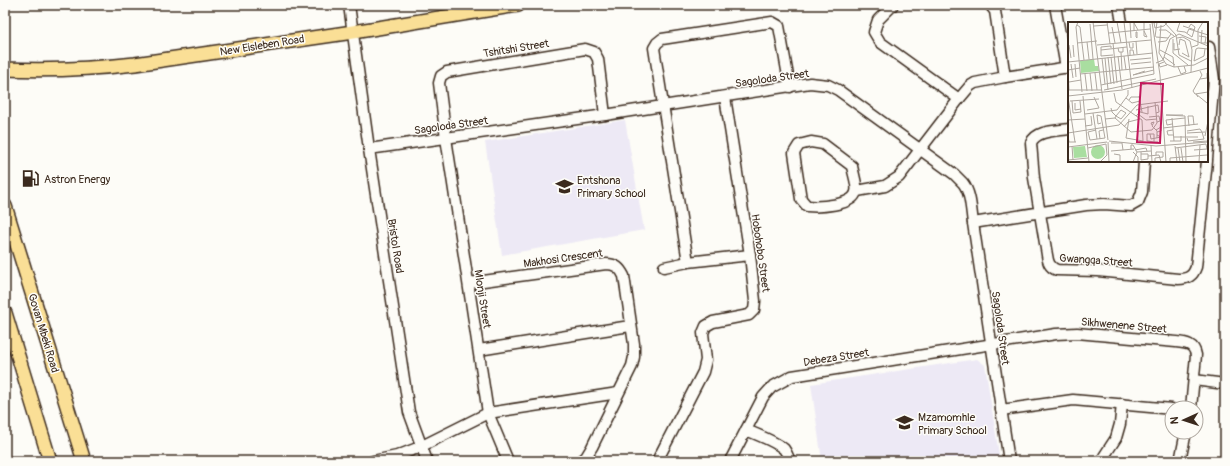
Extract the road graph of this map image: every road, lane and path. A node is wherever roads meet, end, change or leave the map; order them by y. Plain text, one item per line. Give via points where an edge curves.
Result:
1 (349, 5) edge
2 (518, 5) edge
3 (893, 5) edge
4 (990, 5) edge
5 (1055, 5) edge
6 (1119, 5) edge
7 (1122, 22) edge
8 (353, 32) junction
9 (1210, 47) dead end
10 (1067, 67) edge
11 (5, 69) edge
12 (33, 70) junction
13 (5, 75) edge
14 (1005, 77) junction
15 (790, 87) junction
16 (725, 97) junction
17 (959, 99) junction
18 (663, 106) junction
19 (605, 115) junction
20 (1209, 118) edge
21 (1068, 129) edge
22 (446, 138) junction
23 (1208, 139) edge
24 (369, 150) junction
25 (921, 150) junction
26 (1144, 162) edge
27 (1207, 162) edge
28 (857, 190) junction
29 (5, 206) edge
30 (1040, 212) junction
31 (974, 223) junction
32 (750, 255) junction
33 (688, 262) junction
34 (664, 267) dead end
35 (469, 283) junction
36 (5, 313) edge
37 (630, 326) junction
38 (991, 344) junction
39 (479, 350) junction
40 (1194, 380) junction
41 (1225, 384) edge
42 (618, 393) junction
43 (1192, 400) edge
44 (1122, 404) junction
45 (1164, 408) edge
46 (1001, 410) junction
47 (488, 413) junction
48 (746, 430) junction
49 (1184, 440) edge
50 (420, 447) junction
51 (50, 461) edge
52 (84, 461) edge
53 (376, 461) edge
54 (427, 461) edge
55 (508, 461) edge
56 (581, 461) edge
57 (657, 461) edge
58 (730, 461) edge
59 (790, 461) edge
60 (1009, 461) edge
61 (1101, 461) edge
62 (1180, 461) edge

1 - 8 street, Bristol Road
2 - 8 main road, New Eisleben Road
3 - 17 street via 878,20 874,32 880,42
4 - 14 street via 995,11
5 - 10 street
6 - 7 street
8 - 12 main road, New Eisleben Road via 135,64
8 - 24 street, Bristol Road
9 - 20 street, Gwangqa Street via 1214,79
10 - 14 street
11 - 12 main road, New Eisleben Road
12 - 13 main road
14 - 17 street via 975,83
15 - 16 street, Sagoloda Street
15 - 18 street via 779,26 772,22 662,39 654,48
15 - 25 street, Sagoloda Street via 810,83 828,85
16 - 18 street, Sagoloda Street
16 - 32 street, Hobohobo Street
17 - 25 street
18 - 19 street, Sagoloda Street
18 - 33 street
19 - 22 street, Sagoloda Street
19 - 22 street, Tshitshi Street via 598,59 594,52 585,50 447,72 441,76 439,83
20 - 23 street, Gwangqa Street
21 - 30 street, Gwangqa Street via 1039,134 1032,139 1033,171
22 - 24 street, Sagoloda Street
22 - 35 street, Mlonji Street
24 - 50 street, Bristol Road via 409,412
25 - 28 street via 899,178 885,186
25 - 31 street, Sagoloda Street via 963,183 968,193
26 - 30 street via 1142,192 1138,202 1131,206 1094,204
27 - 30 street, Gwangqa Street via 1196,267 1194,273 1185,279 1052,268 1048,259
28 - 28 street via 846,202 807,206 801,199 794,153 799,145 811,142 823,144 852,166
29 - 52 main road, Govan Mbeki Road
30 - 31 street
31 - 38 street, Sagoloda Street
32 - 33 street
32 - 57 street, Hobohobo Street via 754,310 749,315 713,322 706,326 703,333 706,360 703,372
33 - 34 street
35 - 37 street, Makhosi Crescent via 611,264 621,269 624,276
35 - 39 street, Mlonji Street
36 - 51 main road
37 - 39 street
37 - 42 street, Makhosi Crescent via 634,357
38 - 40 street, Sikhwenene Street via 1067,333 1183,342 1195,350
38 - 46 street, Sagoloda Street
38 - 48 street, Debeza Street via 792,376 772,387 763,397
39 - 47 street, Mlonji Street
40 - 41 street
40 - 43 street, Sikhwenene Street
42 - 47 street
42 - 56 street, Makhosi Crescent via 592,447
44 - 45 street
44 - 46 street via 1073,400
44 - 61 street via 1116,438
46 - 60 street, Sagoloda Street
47 - 50 street
47 - 55 street, Mlonji Street
48 - 58 street, Debeza Street
48 - 59 street via 783,448
49 - 62 street
50 - 53 street
50 - 54 street, Bristol Road

